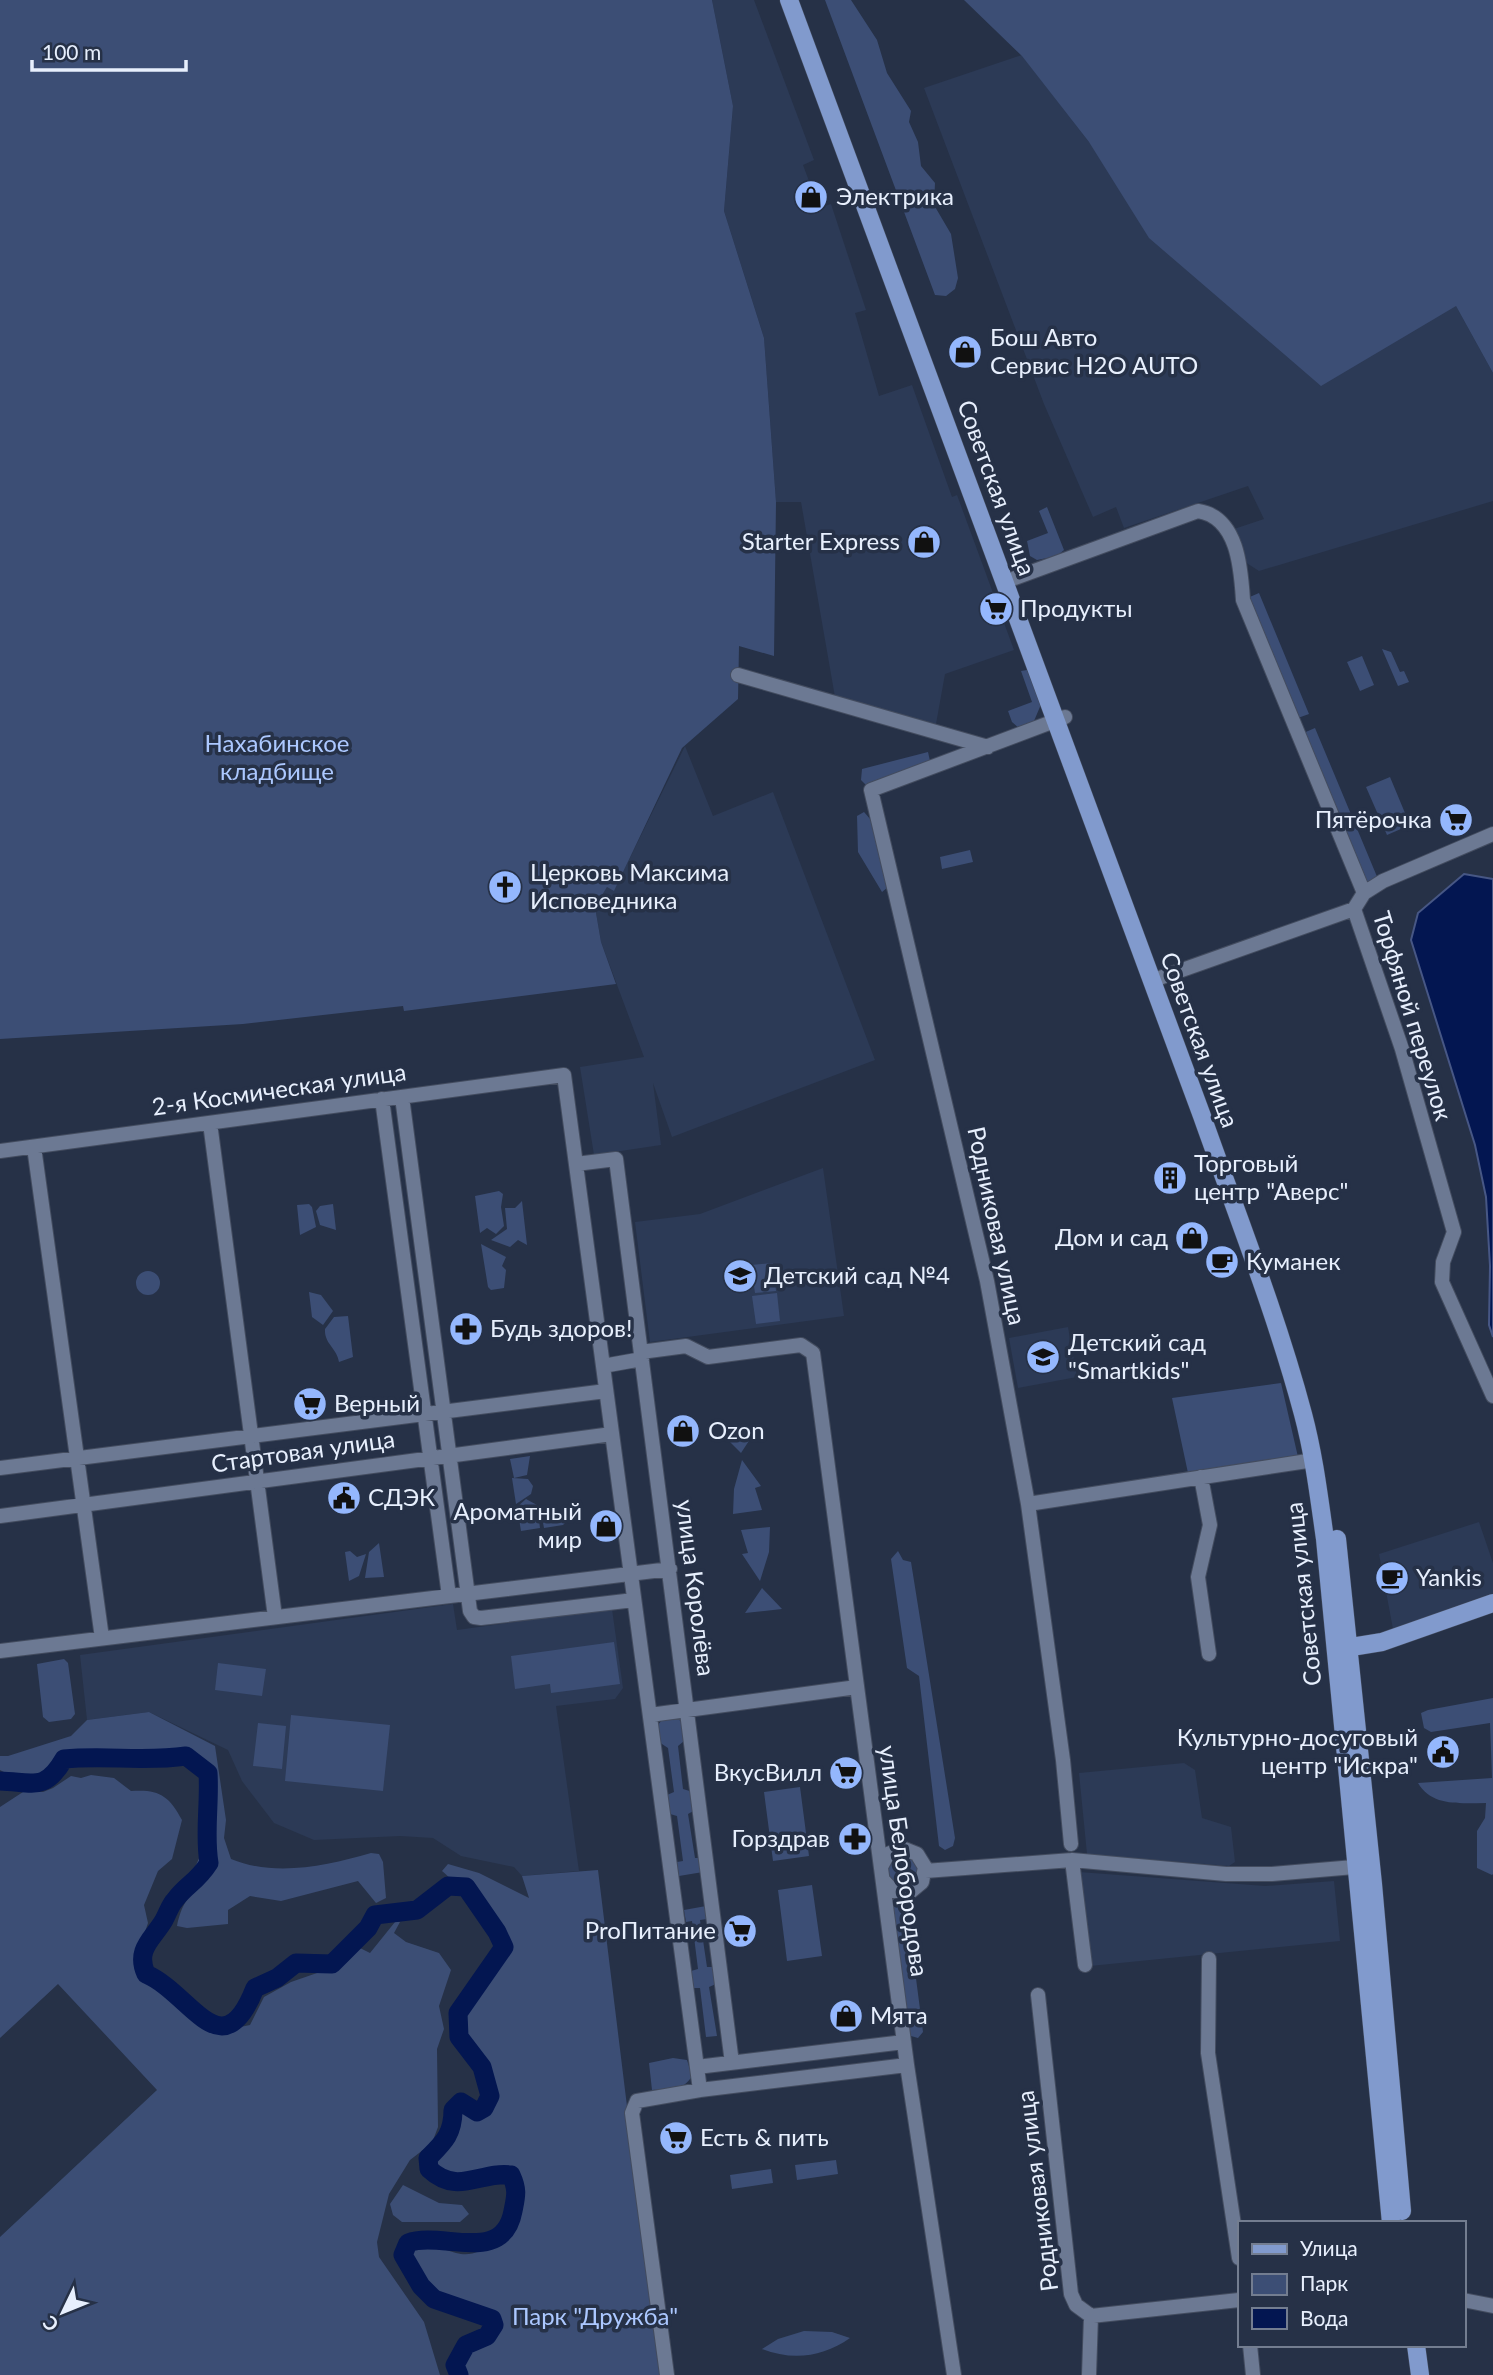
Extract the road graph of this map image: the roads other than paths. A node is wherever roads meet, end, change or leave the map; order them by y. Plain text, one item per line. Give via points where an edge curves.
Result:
1 (789, 0) edge
2 (802, 0) edge
3 (1015, 578) junction
4 (738, 675) dead end
5 (1060, 718) junction
6 (988, 747) junction
7 (1493, 834) edge
8 (1364, 893) junction
9 (1354, 909) junction
10 (1156, 979) junction
11 (402, 1097) junction
12 (382, 1099) junction
13 (210, 1123) junction
14 (34, 1147) junction
15 (0, 1152) edge
16 (576, 1164) junction
17 (642, 1356) junction
18 (603, 1366) junction
19 (606, 1391) junction
20 (1493, 1396) edge
21 (443, 1411) junction
22 (424, 1414) junction
23 (612, 1434) junction
24 (251, 1436) junction
25 (449, 1455) junction
26 (77, 1458) junction
27 (430, 1458) junction
28 (1314, 1461) junction
29 (0, 1468) edge
30 (1201, 1477) junction
31 (257, 1481) junction
32 (84, 1504) junction
33 (1028, 1504) junction
34 (0, 1516) edge
35 (670, 1569) junction
36 (631, 1574) junction
37 (467, 1594) junction
38 (449, 1596) junction
39 (634, 1600) junction
40 (1493, 1603) edge
41 (275, 1617) junction
42 (102, 1638) junction
43 (1343, 1649) junction
44 (0, 1651) edge
45 (1209, 1654) dead end
46 (857, 1686) junction
47 (688, 1710) junction
48 (650, 1715) junction
49 (1071, 1844) dead end
50 (1072, 1860) junction
51 (1364, 1866) junction
52 (925, 1871) junction
53 (882, 1874) junction
54 (1209, 1959) dead end
55 (1085, 1965) dead end
56 (1038, 1995) dead end
57 (904, 2042) junction
58 (732, 2063) junction
59 (906, 2065) junction
60 (697, 2067) junction
61 (700, 2090) junction
62 (1391, 2221) edge
63 (1403, 2221) edge
64 (1238, 2251) edge
65 (1238, 2300) edge
66 (1465, 2300) edge
67 (1493, 2306) edge
68 (1091, 2316) junction
69 (1250, 2347) edge
70 (1404, 2347) edge
71 (1416, 2347) edge
72 (667, 2375) edge
73 (954, 2375) edge
74 (1089, 2375) edge
75 (1253, 2375) edge
76 (1407, 2375) edge
77 (1420, 2375) edge

1 - 5 main road, Советская улица
2 - 3 main road, Советская улица
3 - 5 main road, Советская улица
3 - 8 street, Торфяной переулок via 1198,511 1217,520 1233,540 1241,565 1243,600
4 - 6 street
5 - 6 street
5 - 10 main road, Советская улица
6 - 33 street, Родниковая улица via 872,790 987,1282
7 - 8 street
8 - 9 street, Торфяной переулок
9 - 10 street
9 - 20 street, Торфяной переулок via 1402,1049 1454,1232 1443,1262 1442,1282
10 - 28 main road, Советская улица via 1274,1320
10 - 43 main road, Советская улица via 1275,1286 1314,1411 1325,1459
11 - 12 street, 2-я Космическая улица
11 - 16 street, 2-я Космическая улица via 564,1075
11 - 21 street
12 - 13 street, 2-я Космическая улица
12 - 22 street
13 - 14 street, 2-я Космическая улица
13 - 24 street
14 - 15 street, 2-я Космическая улица
14 - 26 street
16 - 17 street, улица Королёва via 616,1159
16 - 18 street
17 - 18 street
17 - 35 street, улица Королёва
17 - 46 street, улица Белобородова via 686,1346 708,1357 801,1345 813,1353
18 - 19 street
19 - 21 street, Стартовая улица
19 - 23 street
21 - 22 street, Стартовая улица
21 - 25 street
22 - 24 street, Стартовая улица
22 - 27 street
23 - 25 street, Стартовая улица
23 - 36 street
24 - 26 street, Стартовая улица
24 - 31 street
25 - 27 street, Стартовая улица
25 - 37 street
26 - 29 street, Стартовая улица
26 - 32 street
27 - 31 street, Стартовая улица
27 - 38 street
28 - 30 street
28 - 43 main road, Советская улица
30 - 33 street
30 - 45 street via 1210,1525 1198,1577
31 - 32 street, Стартовая улица
31 - 41 street
32 - 34 street, Стартовая улица
32 - 42 street
33 - 49 street, Родниковая улица
35 - 36 street
35 - 47 street, улица Королёва
36 - 37 street
36 - 39 street
37 - 38 street
37 - 39 street via 470,1611 481,1618
38 - 41 street
39 - 48 street
40 - 43 main road via 1382,1642
41 - 42 street
42 - 44 street
43 - 51 main road, Советская улица
46 - 47 street
46 - 53 street, улица Белобородова
47 - 48 street
47 - 58 street, улица Королёва
48 - 60 street
50 - 51 street via 1226,1874
50 - 52 street
50 - 55 street
51 - 62 main road, Советская улица
51 - 63 main road, Советская улица
52 - 53 street via 920,1885 907,1893 893,1891
52 - 53 street via 920,1856 906,1849 891,1852
53 - 57 street, улица Белобородова
54 - 64 street via 1208,2053
56 - 68 street, Родниковая улица via 1071,2294 1076,2305
57 - 58 street
57 - 59 street, улица Белобородова
58 - 60 street
59 - 61 street
59 - 73 street, улица Белобородова
60 - 61 street
61 - 72 street via 637,2101 632,2113
65 - 68 street
66 - 67 street
68 - 74 street
69 - 75 street
70 - 76 main road
71 - 77 main road

